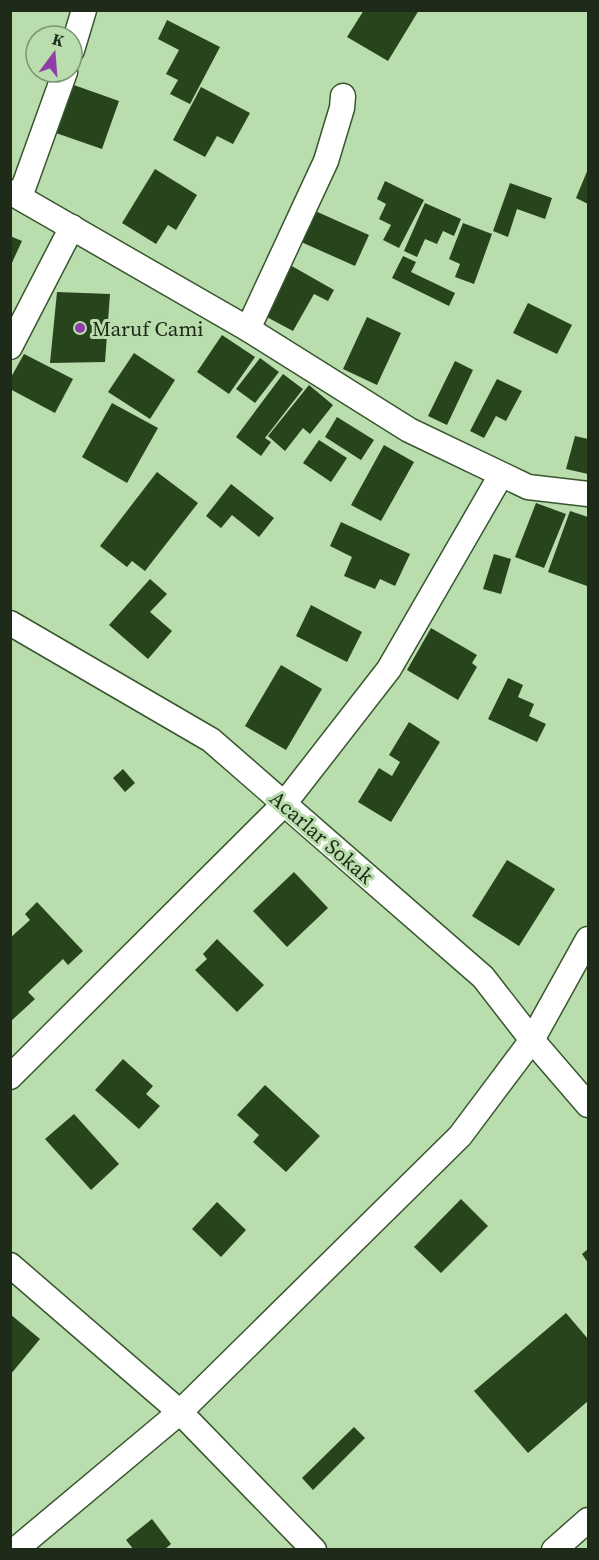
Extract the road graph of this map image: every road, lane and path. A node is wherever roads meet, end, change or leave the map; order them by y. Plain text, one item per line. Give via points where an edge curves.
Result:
1 (60, 84) edge
2 (343, 96) dead end
3 (15, 195) edge
4 (72, 227) junction
5 (248, 329) junction
6 (10, 348) edge
7 (501, 474) junction
8 (588, 494) edge
9 (10, 623) edge
10 (284, 804) junction
11 (588, 939) edge
12 (532, 1040) junction
13 (10, 1077) edge
14 (588, 1105) edge
15 (10, 1265) edge
16 (180, 1412) junction
17 (588, 1520) edge
18 (15, 1550) edge
19 (314, 1550) edge
20 (554, 1550) edge

1 - 3 street
2 - 5 street via 326,161
3 - 4 street
4 - 5 street
4 - 6 street
5 - 7 street via 409,430
7 - 8 street via 528,487
7 - 10 street via 389,669
9 - 10 street, Acarlar Sokak via 211,740
10 - 12 street, Acarlar Sokak via 483,977
10 - 13 street
11 - 12 street
12 - 14 street, Acarlar Sokak
12 - 16 street via 460,1136
15 - 16 street
16 - 18 street
16 - 19 street
17 - 20 street

